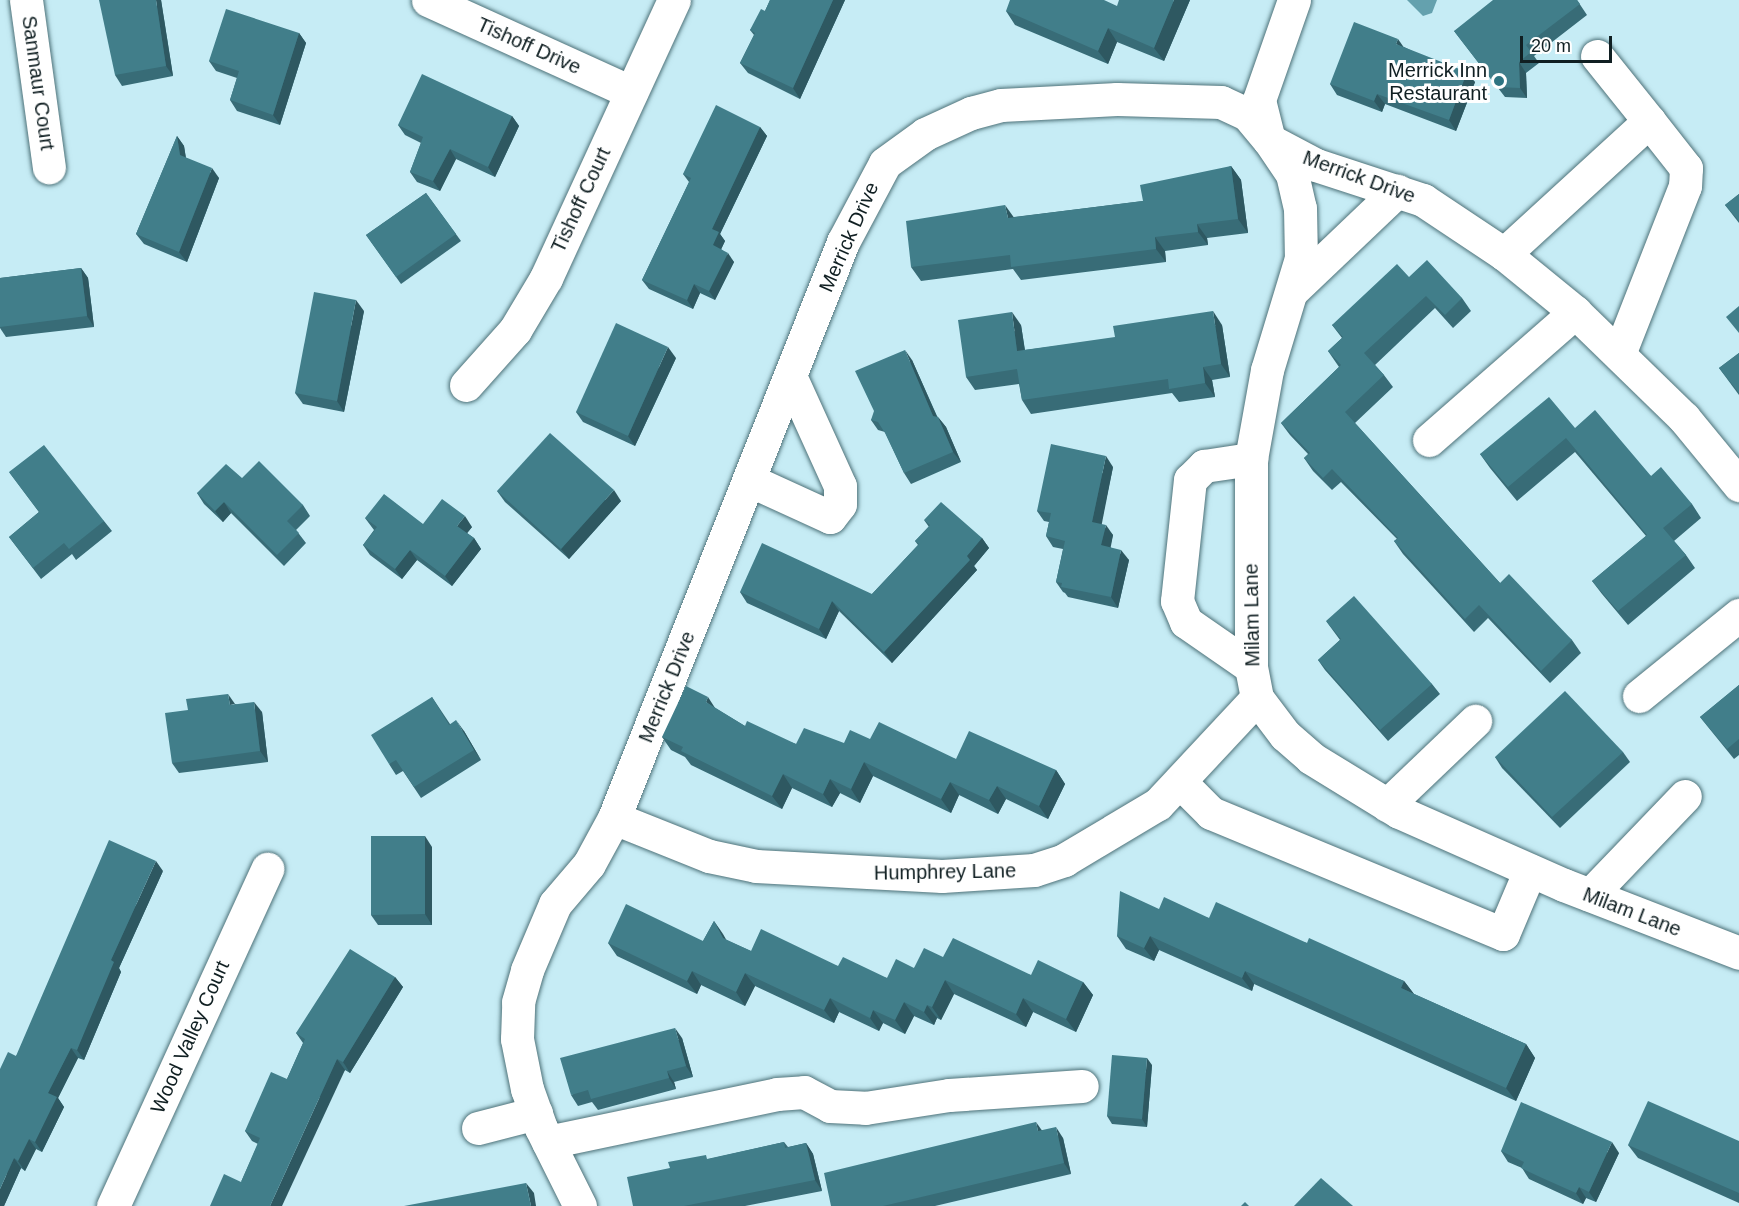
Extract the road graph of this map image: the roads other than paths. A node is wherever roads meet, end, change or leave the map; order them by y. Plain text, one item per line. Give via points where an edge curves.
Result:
1 (26, 0) edge
2 (428, 0) edge
3 (674, 0) edge
4 (1294, 0) edge
5 (1597, 56) dead end
6 (631, 92) junction
7 (1649, 121) junction
8 (1269, 140) junction
9 (50, 167) dead end
10 (1397, 190) junction
11 (1504, 254) junction
12 (1293, 290) junction
13 (1575, 312) junction
14 (1619, 354) junction
15 (790, 376) junction
16 (466, 385) dead end
17 (1429, 440) dead end
18 (1251, 459) junction
19 (749, 480) junction
20 (1739, 485) edge
21 (1739, 615) edge
22 (1254, 683) junction
23 (1639, 696) dead end
24 (1474, 721) dead end
25 (1180, 782) junction
26 (1685, 796) dead end
27 (1386, 805) junction
28 (614, 818) junction
29 (267, 869) dead end
30 (1530, 870) junction
31 (1590, 895) junction
32 (1739, 953) edge
33 (1082, 1086) dead end
34 (542, 1127) junction
35 (478, 1128) dead end
36 (113, 1206) edge
37 (580, 1206) edge

1 - 9 street, Sanmaur Court
2 - 6 street, Tishoff Drive
3 - 6 street, Tishoff Court
4 - 8 street, Milam Lane via 1259,100
5 - 7 street
6 - 16 street, Tishoff Court via 546,278 515,330
7 - 11 street
7 - 14 street via 1686,168 1685,186
8 - 10 street, Merrick Drive via 1316,165
8 - 12 street, Milam Lane via 1292,174 1299,208 1301,258
8 - 15 street, Merrick Drive via 1247,114 1221,102 1169,100 1000,105 925,134 885,163 873,181 843,242
10 - 11 street, Merrick Drive via 1423,200
10 - 12 street
11 - 13 street, Merrick Drive
12 - 18 street, Milam Lane via 1267,370
13 - 14 street, Merrick Drive
13 - 17 street
14 - 20 street, Merrick Drive via 1684,418
15 - 19 street, Merrick Drive
15 - 19 street via 840,486 840,504 830,517
18 - 22 street, Milam Lane
18 - 22 street via 1204,466 1190,480 1177,602 1186,622
19 - 28 street, Merrick Drive
21 - 23 street
22 - 25 street, Humphrey Lane
22 - 27 street, Milam Lane via 1285,735 1311,758
24 - 27 street
25 - 28 street, Humphrey Lane via 1126,826 1064,860 1034,870 942,876 756,866 709,856
25 - 30 street via 1211,813 1503,934
26 - 31 street
27 - 30 street, Milam Lane
28 - 34 street, Merrick Drive via 589,864 555,904 526,969 518,1002 517,1039
29 - 36 street, Wood Valley Court
30 - 31 street, Milam Lane
31 - 32 street, Milam Lane
33 - 34 street via 949,1095 865,1108 830,1106 804,1092 777,1094
34 - 35 street
34 - 37 street, Merrick Drive

